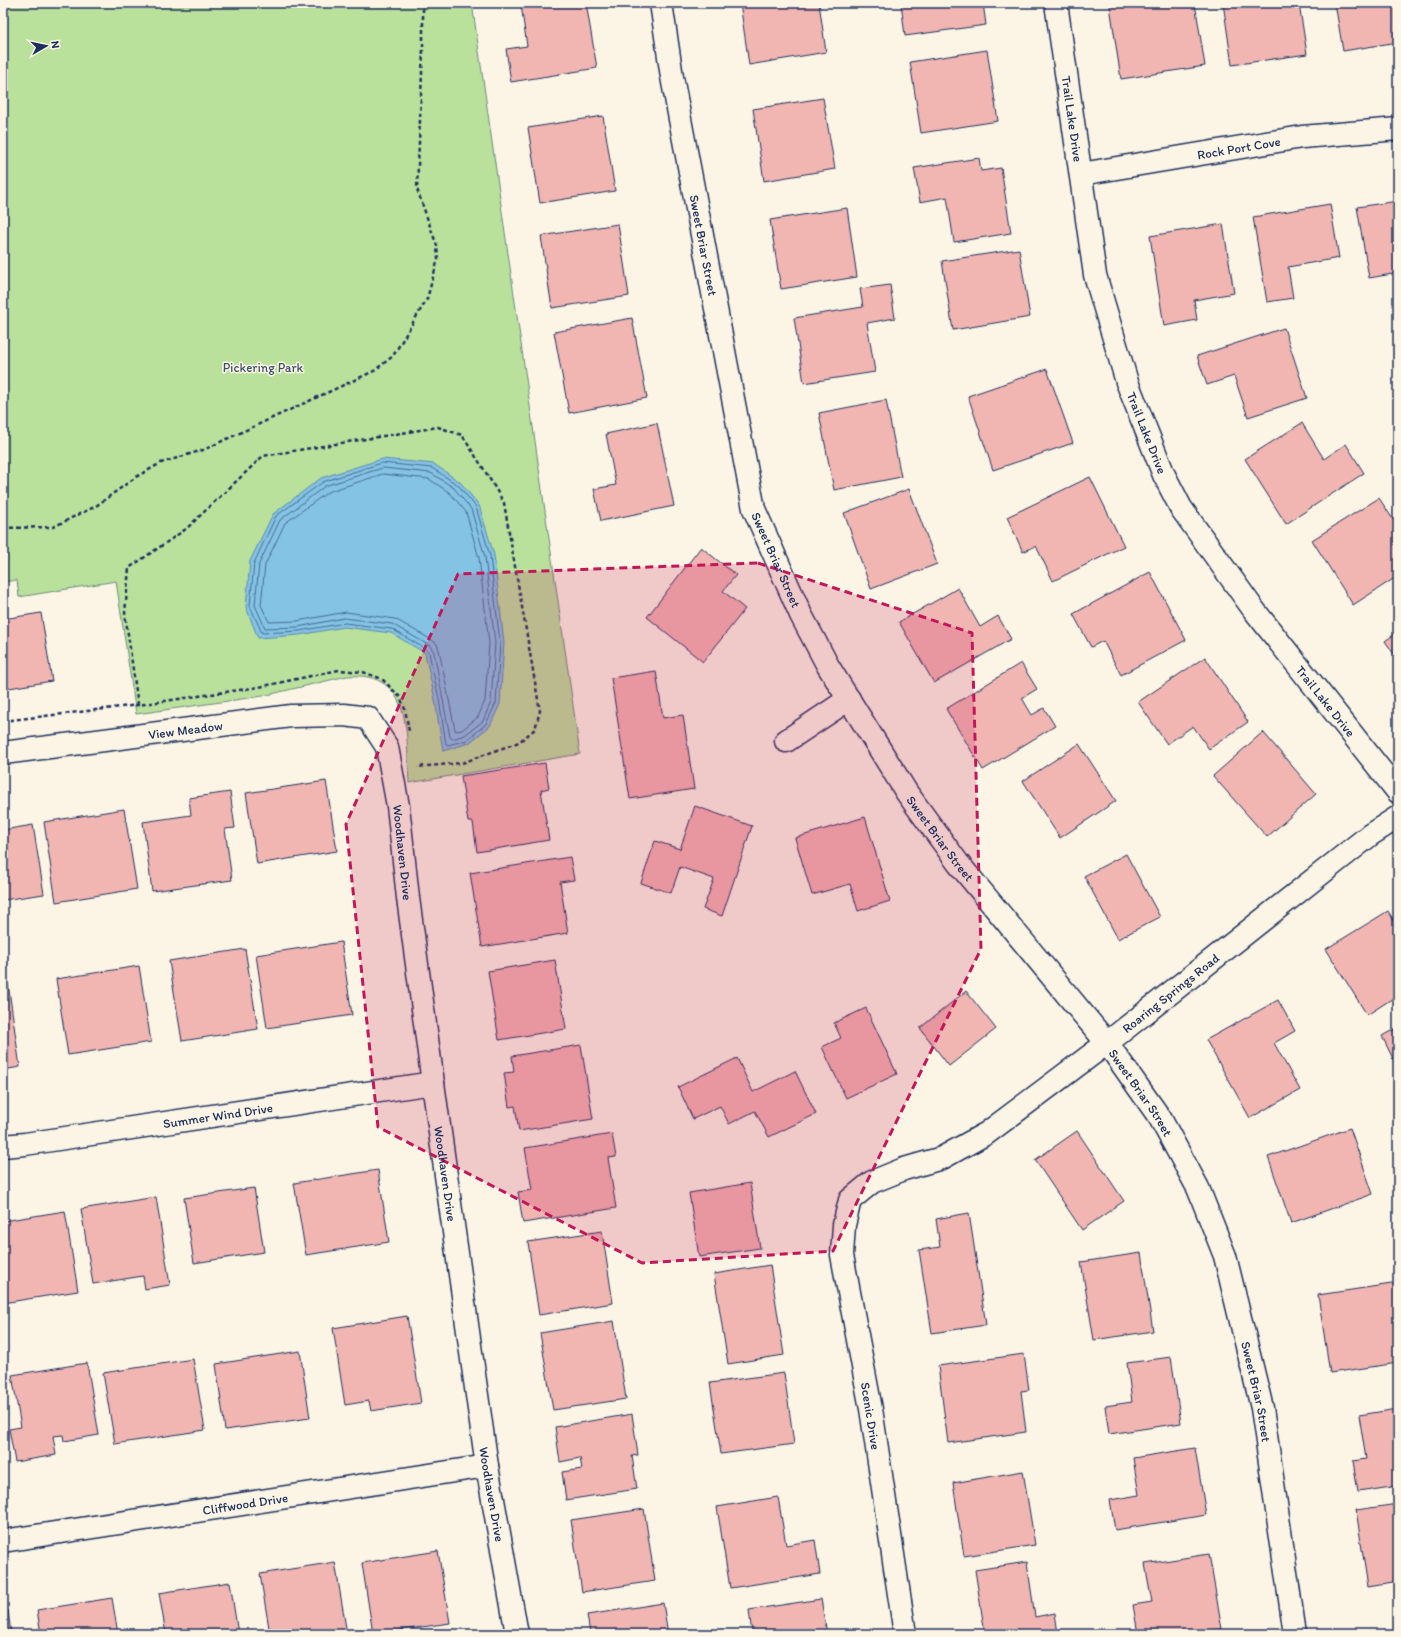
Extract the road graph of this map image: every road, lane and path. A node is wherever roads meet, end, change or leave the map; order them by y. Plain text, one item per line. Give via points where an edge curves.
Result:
1 (423, 3) edge
2 (661, 3) edge
3 (1056, 3) edge
4 (1398, 129) edge
5 (1081, 174) junction
6 (3, 528) edge
7 (849, 699) junction
8 (138, 705) dead end
9 (368, 718) joint
10 (786, 741) dead end
11 (3, 753) edge
12 (417, 768) dead end
13 (1398, 792) edge
14 (1398, 817) edge
15 (1107, 1043) junction
16 (433, 1083) junction
17 (3, 1146) edge
18 (850, 1200) joint
19 (487, 1466) junction
20 (3, 1542) edge
21 (517, 1634) edge
22 (905, 1634) edge
23 (1294, 1634) edge

1 - 6 path via 417,188 437,246 438,259 427,299 392,356 374,371 353,381 203,450 161,463 136,477 96,506 53,528
2 - 7 street, Sweet Briar Street via 672,77 754,509 801,615
3 - 5 street, Trail Lake Drive
4 - 5 street, Rock Port Cove via 1302,136
5 - 13 street, Trail Lake Drive via 1095,276 1127,382 1164,475 1181,508 1254,610
7 - 10 street
7 - 15 street, Sweet Briar Street via 907,793 958,863
8 - 12 path via 125,613 129,568 186,528 263,456 438,427 462,435 504,504 540,710 535,729 519,742 462,763
9 - 11 street, View Meadow via 344,715 291,716
9 - 16 street, Woodhaven Drive via 387,747 398,806
14 - 15 street, Roaring Springs Road via 1370,835
15 - 18 street, Roaring Springs Road via 987,1133 942,1158 872,1182
15 - 23 street, Sweet Briar Street via 1160,1118 1198,1188 1225,1256 1262,1408
16 - 17 street, Summer Wind Drive
16 - 19 street, Woodhaven Drive
18 - 22 street, Scenic Drive via 844,1226 842,1255 871,1409
19 - 20 street, Cliffwood Drive
19 - 21 street, Woodhaven Drive

